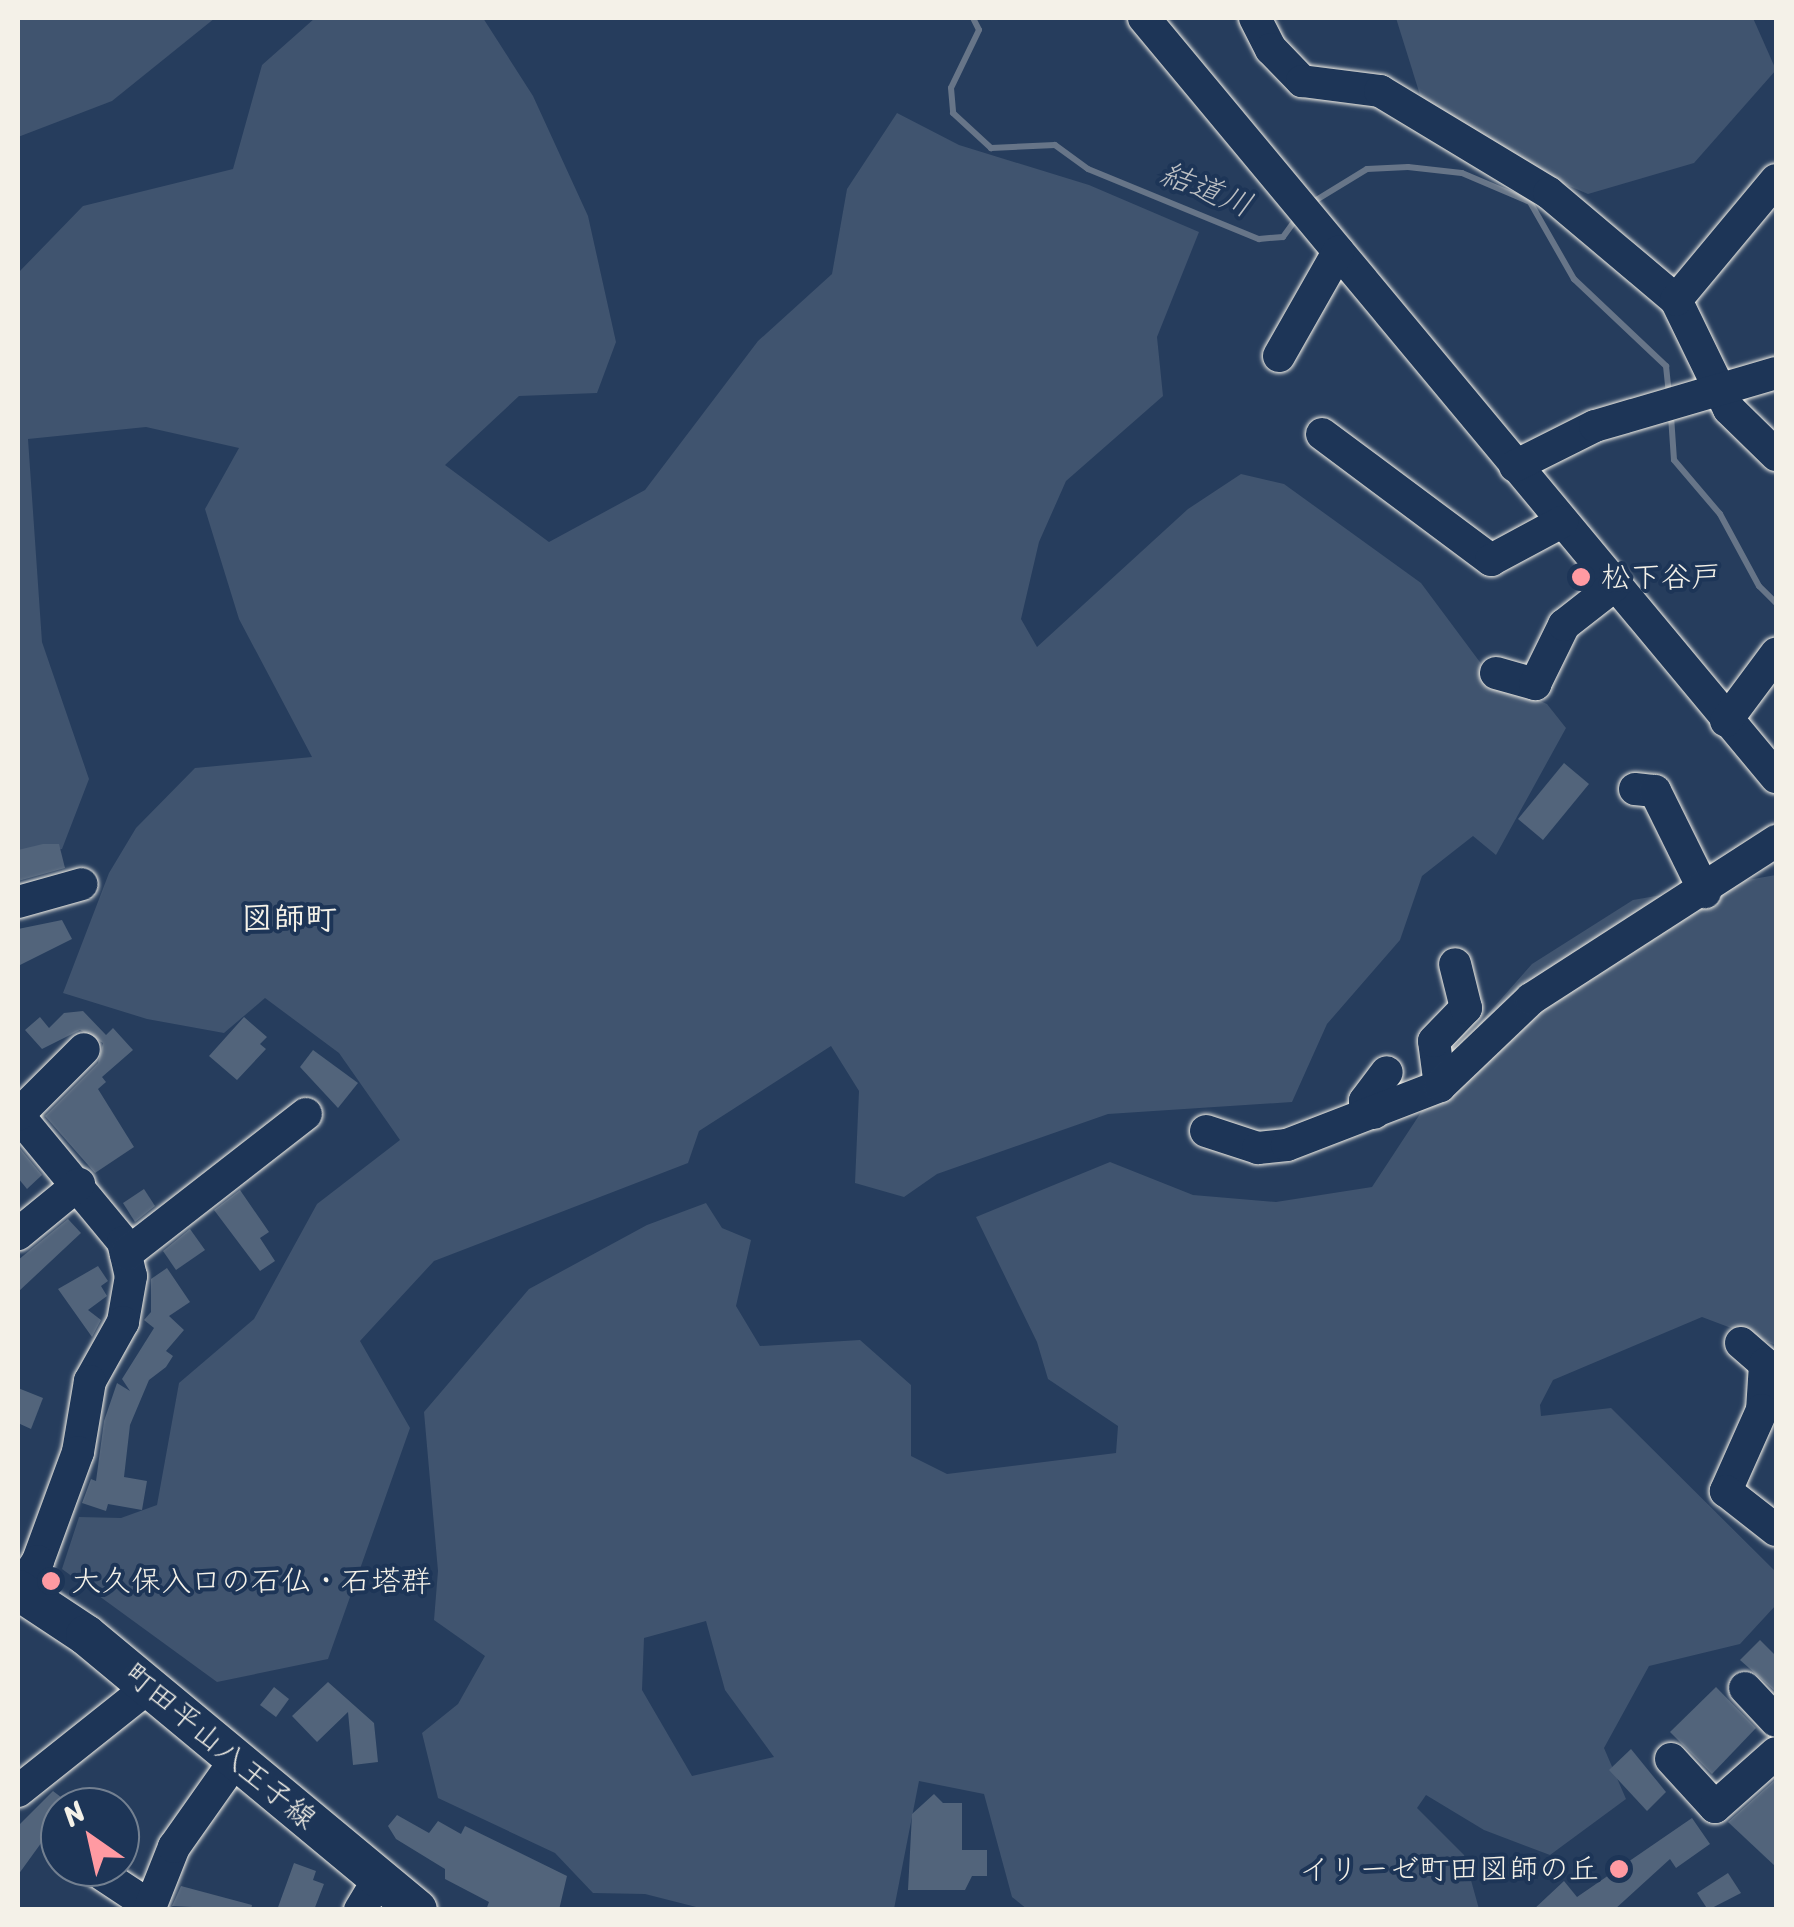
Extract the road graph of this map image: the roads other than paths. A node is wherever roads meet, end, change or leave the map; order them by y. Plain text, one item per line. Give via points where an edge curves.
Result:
1 (1144, 18) edge
2 (1255, 18) edge
3 (1776, 180) edge
4 (1338, 252) junction
5 (1676, 300) junction
6 (1278, 356) dead end
7 (1776, 373) edge
8 (1720, 388) junction
9 (1322, 434) dead end
10 (1776, 455) edge
11 (1516, 466) junction
12 (1562, 522) junction
13 (1614, 586) junction
14 (1776, 654) edge
15 (1496, 672) dead end
16 (1726, 721) junction
17 (1776, 777) edge
18 (1635, 789) dead end
19 (1776, 841) edge
20 (82, 884) dead end
21 (1705, 892) junction
22 (18, 902) edge
23 (1454, 964) dead end
24 (84, 1049) dead end
25 (1387, 1072) dead end
26 (1440, 1086) junction
27 (306, 1114) dead end
28 (18, 1115) edge
29 (1376, 1119) junction
30 (1206, 1131) dead end
31 (79, 1184) junction
32 (18, 1234) edge
33 (126, 1254) junction
34 (1742, 1343) dead end
35 (1768, 1523) edge
36 (18, 1590) edge
37 (150, 1686) junction
38 (1745, 1688) dead end
39 (1776, 1721) edge
40 (1776, 1743) edge
41 (1776, 1752) edge
42 (236, 1759) junction
43 (1671, 1760) dead end
44 (18, 1792) edge
45 (119, 1887) edge
46 (369, 1894) edge
47 (149, 1908) edge
48 (417, 1910) edge

1 - 4 street
2 - 5 street via 1271,49 1302,81 1380,91 1550,193
3 - 5 street
4 - 6 street
4 - 11 street
5 - 8 street
7 - 8 street
8 - 10 street via 1740,422
8 - 11 street via 1568,436
9 - 12 street via 1490,560
11 - 12 street
12 - 13 street
13 - 15 street via 1564,625 1535,684
13 - 16 street
14 - 16 street
16 - 17 street
18 - 21 street via 1655,790
19 - 21 street
20 - 22 street
21 - 26 street via 1531,1000
23 - 26 street via 1466,1008 1434,1042
24 - 28 street
25 - 29 street via 1365,1101
26 - 29 street
27 - 33 street
28 - 31 street
29 - 30 street via 1333,1122 1287,1145 1258,1148
31 - 32 street
31 - 33 street
33 - 36 street via 131,1276 123,1322 90,1382 78,1452 38,1561
34 - 35 street via 1765,1364 1762,1410 1726,1490
36 - 37 main road, 町田平山八王子線
37 - 42 main road, 町田平山八王子線
37 - 44 street
38 - 39 street
40 - 41 street
41 - 43 street via 1715,1807
42 - 46 main road, 町田平山八王子線
42 - 47 street via 174,1846
45 - 47 street
46 - 48 main road, 町田平山八王子線

